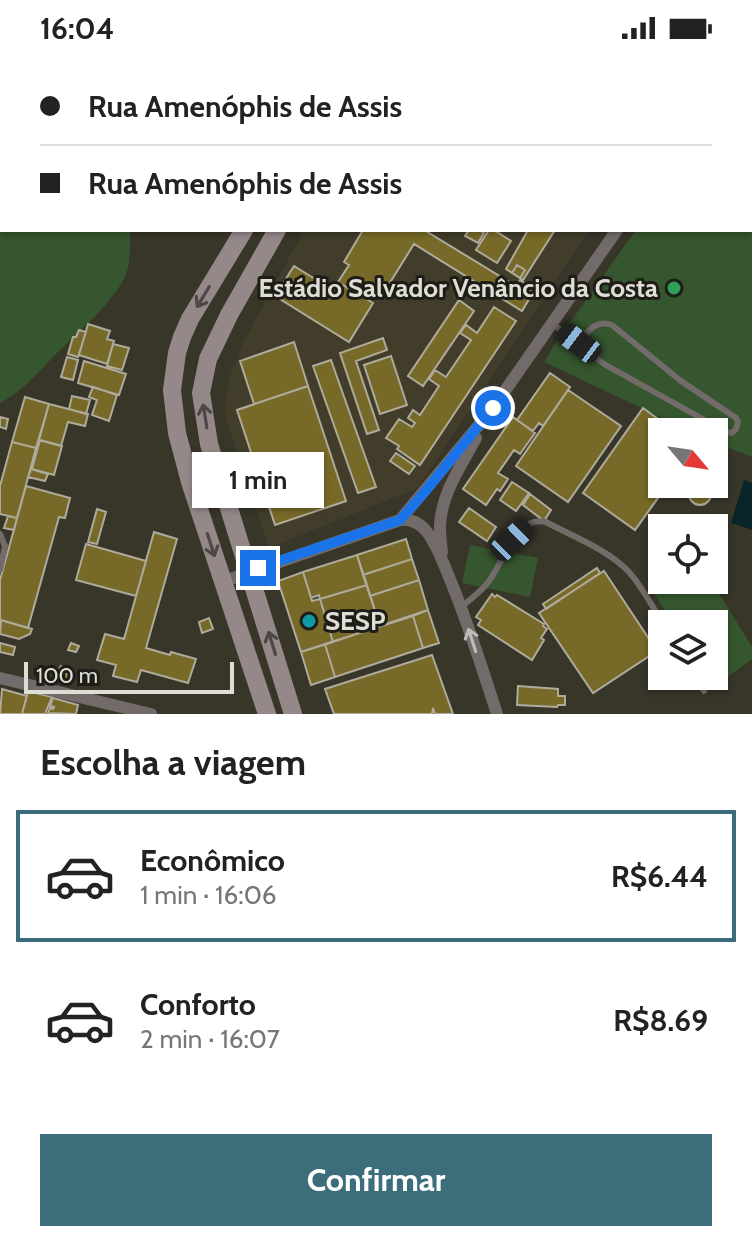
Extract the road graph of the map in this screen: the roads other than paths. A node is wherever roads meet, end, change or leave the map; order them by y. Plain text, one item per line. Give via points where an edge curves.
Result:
1 (243, 232) edge
2 (276, 232) edge
3 (616, 232) edge
4 (553, 324) junction
5 (579, 343) junction
6 (493, 408) junction
7 (400, 520) junction
8 (0, 534) edge
9 (443, 563) junction
10 (0, 570) edge
11 (250, 572) junction
12 (222, 582) junction
13 (461, 607) junction
14 (655, 610) edge
15 (0, 678) edge
16 (151, 714) edge
17 (267, 714) edge
18 (293, 714) edge
19 (497, 714) edge

1 -> 12 main road via 190,319 177,353 172,390 177,433
11 -> 2 main road via 209,444 201,393 208,359
3 - 4 street
4 - 5 lane
4 - 6 street
5 - 5 lane via 604,364 726,432 736,429 736,418 612,325 597,323
6 - 7 street
6 - 9 street via 444,502
7 - 9 street via 425,529
7 - 11 street
8 - 10 lane via 5,546
9 - 13 street
11 - 12 street
18 -> 11 main road
12 - 17 main road
13 - 14 lane via 491,580 512,540 538,520 613,558
19 -> 13 street
15 - 16 street

